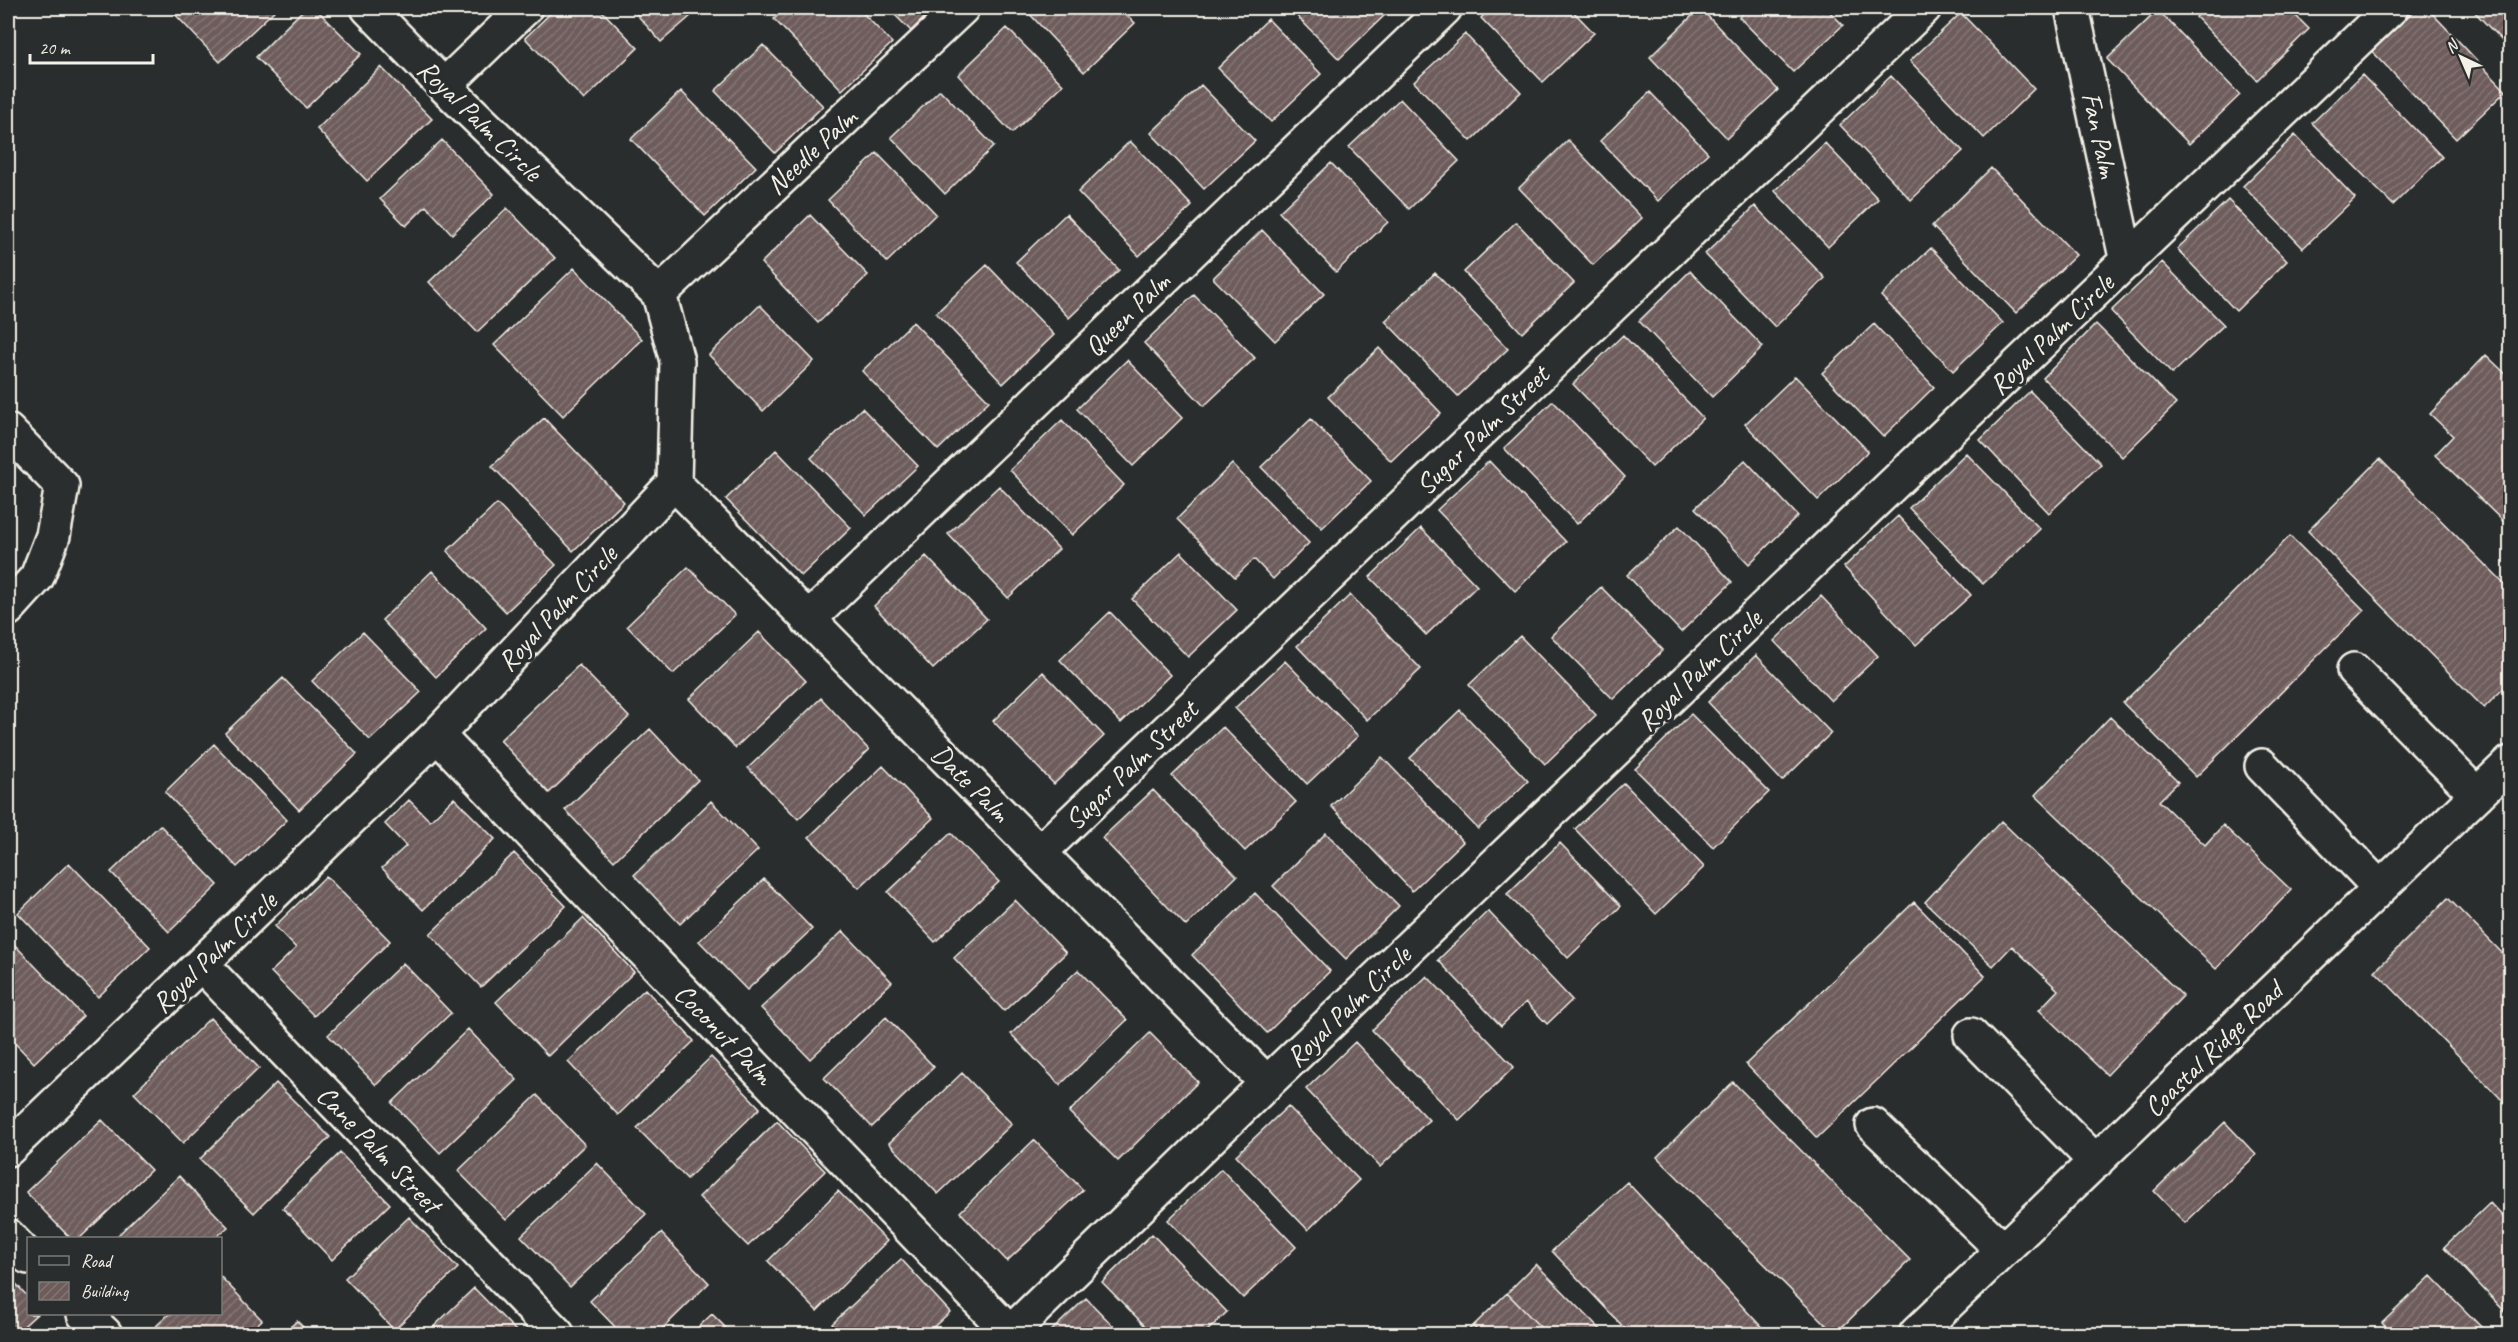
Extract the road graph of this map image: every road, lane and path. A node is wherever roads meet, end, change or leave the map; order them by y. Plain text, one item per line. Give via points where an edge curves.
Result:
1 (368, 8) edge
2 (525, 8) edge
3 (962, 8) edge
4 (1445, 8) edge
5 (1924, 8) edge
6 (2072, 8) edge
7 (2391, 8) edge
8 (444, 86) junction
9 (2127, 262) junction
10 (659, 294) junction
11 (8, 431) edge
12 (674, 483) junction
13 (8, 609) edge
14 (808, 620) junction
15 (2354, 670) dead end
16 (437, 735) junction
17 (2511, 763) edge
18 (2262, 766) dead end
19 (2477, 795) junction
20 (1040, 852) junction
21 (2380, 888) junction
22 (201, 964) junction
23 (1971, 1035) dead end
24 (1267, 1083) junction
25 (1874, 1125) dead end
26 (8, 1149) edge
27 (2096, 1162) junction
28 (8, 1236) edge
29 (2003, 1250) junction
30 (27, 1256) edge
31 (85, 1315) edge
32 (1010, 1334) edge
33 (105, 1335) edge
34 (557, 1335) edge
35 (1916, 1335) edge

1 - 8 street, Royal Palm Circle
2 - 8 street
3 - 10 street, Needle Palm
4 - 14 street, Queen Palm
5 - 20 street, Sugar Palm Street
6 - 9 street, Fan Palm
7 - 9 street, Royal Palm Circle
8 - 10 street, Royal Palm Circle
9 - 24 street, Royal Palm Circle
10 - 12 street via 677,361
11 - 13 street via 62,486 53,536 37,577
12 - 14 street, Date Palm
12 - 16 street, Royal Palm Circle
14 - 20 street, Date Palm
15 - 19 street
16 - 22 street, Royal Palm Circle
16 - 32 street, Coconut Palm
17 - 19 street, Coastal Ridge Road
18 - 21 street
19 - 21 street, Coastal Ridge Road
20 - 24 street, Date Palm
21 - 27 street, Coastal Ridge Road
22 - 26 street, Royal Palm Circle
22 - 34 street, Cane Palm Street
23 - 27 street
24 - 32 street, Royal Palm Circle
25 - 29 street
27 - 29 street, Coastal Ridge Road
28 - 30 street
29 - 35 street, Coastal Ridge Road
31 - 33 street

